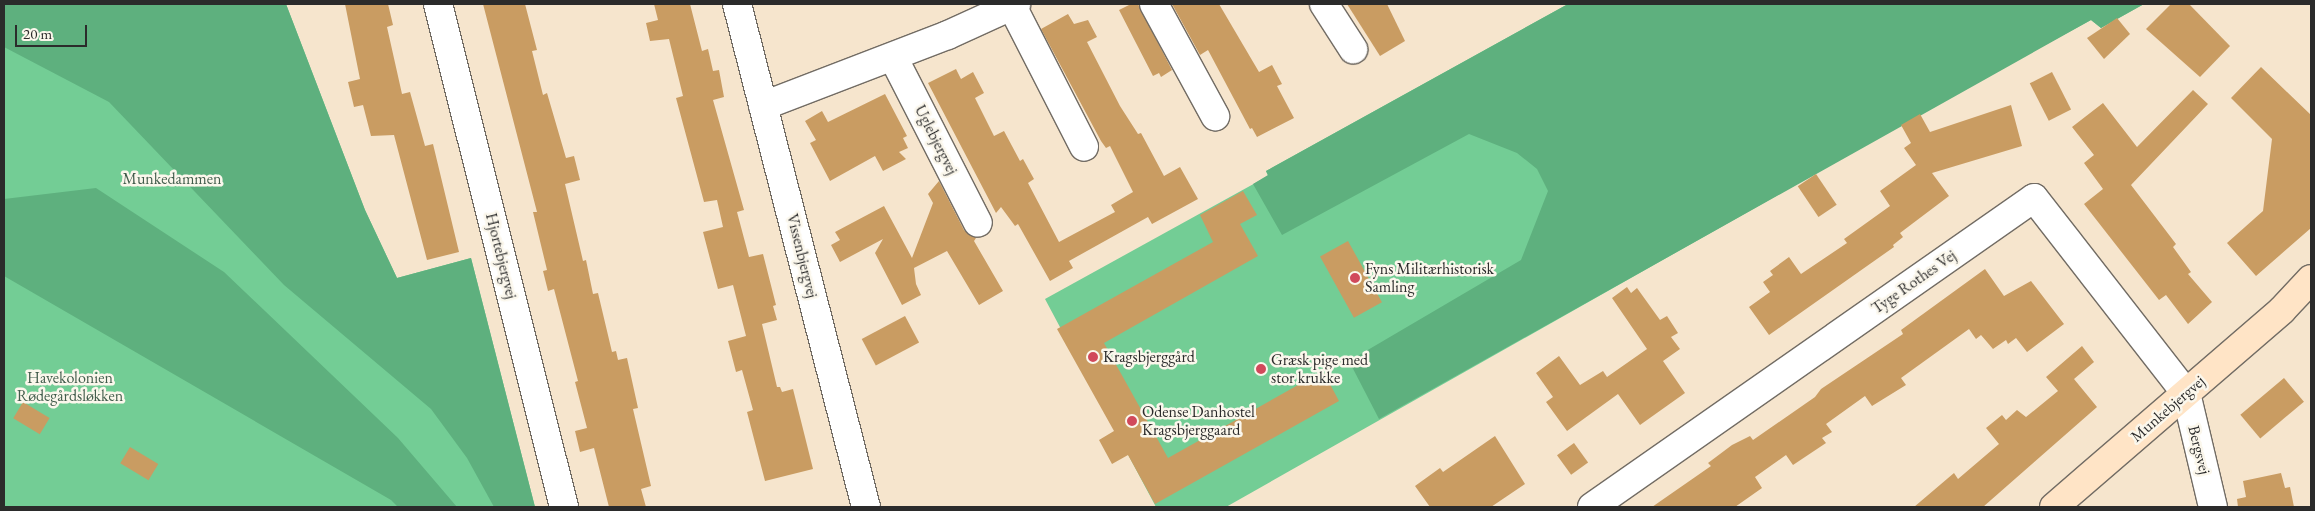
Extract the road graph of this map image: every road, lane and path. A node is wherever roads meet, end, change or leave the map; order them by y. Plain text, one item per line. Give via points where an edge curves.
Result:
1 (438, 4) edge
2 (737, 4) edge
3 (1154, 4) edge
4 (1324, 4) edge
5 (1007, 6) edge
6 (1353, 49) dead end
7 (893, 57) junction
8 (763, 106) junction
9 (1215, 116) dead end
10 (1084, 146) dead end
11 (978, 222) dead end
12 (2311, 279) edge
13 (2311, 295) edge
14 (2282, 310) junction
15 (2186, 394) junction
16 (564, 507) edge
17 (866, 507) edge
18 (1592, 507) edge
19 (2054, 507) edge
20 (2213, 507) edge

1 - 16 street, Hjortebjergvej
2 - 8 street, Vissenbjergvej
3 - 9 street
4 - 6 street
5 - 7 street
5 - 10 street
7 - 8 street via 827,79
7 - 11 street, Uglebjergvej
8 - 17 street, Vissenbjergvej
12 - 14 street, Munkebjergvej
13 - 14 street, Munkebjergvej
14 - 15 street, Munkebjergvej
15 - 18 street, Tyge Rothes Vej via 2034,198
15 - 19 street, Munkebjergvej
15 - 20 street, Bergsvej

